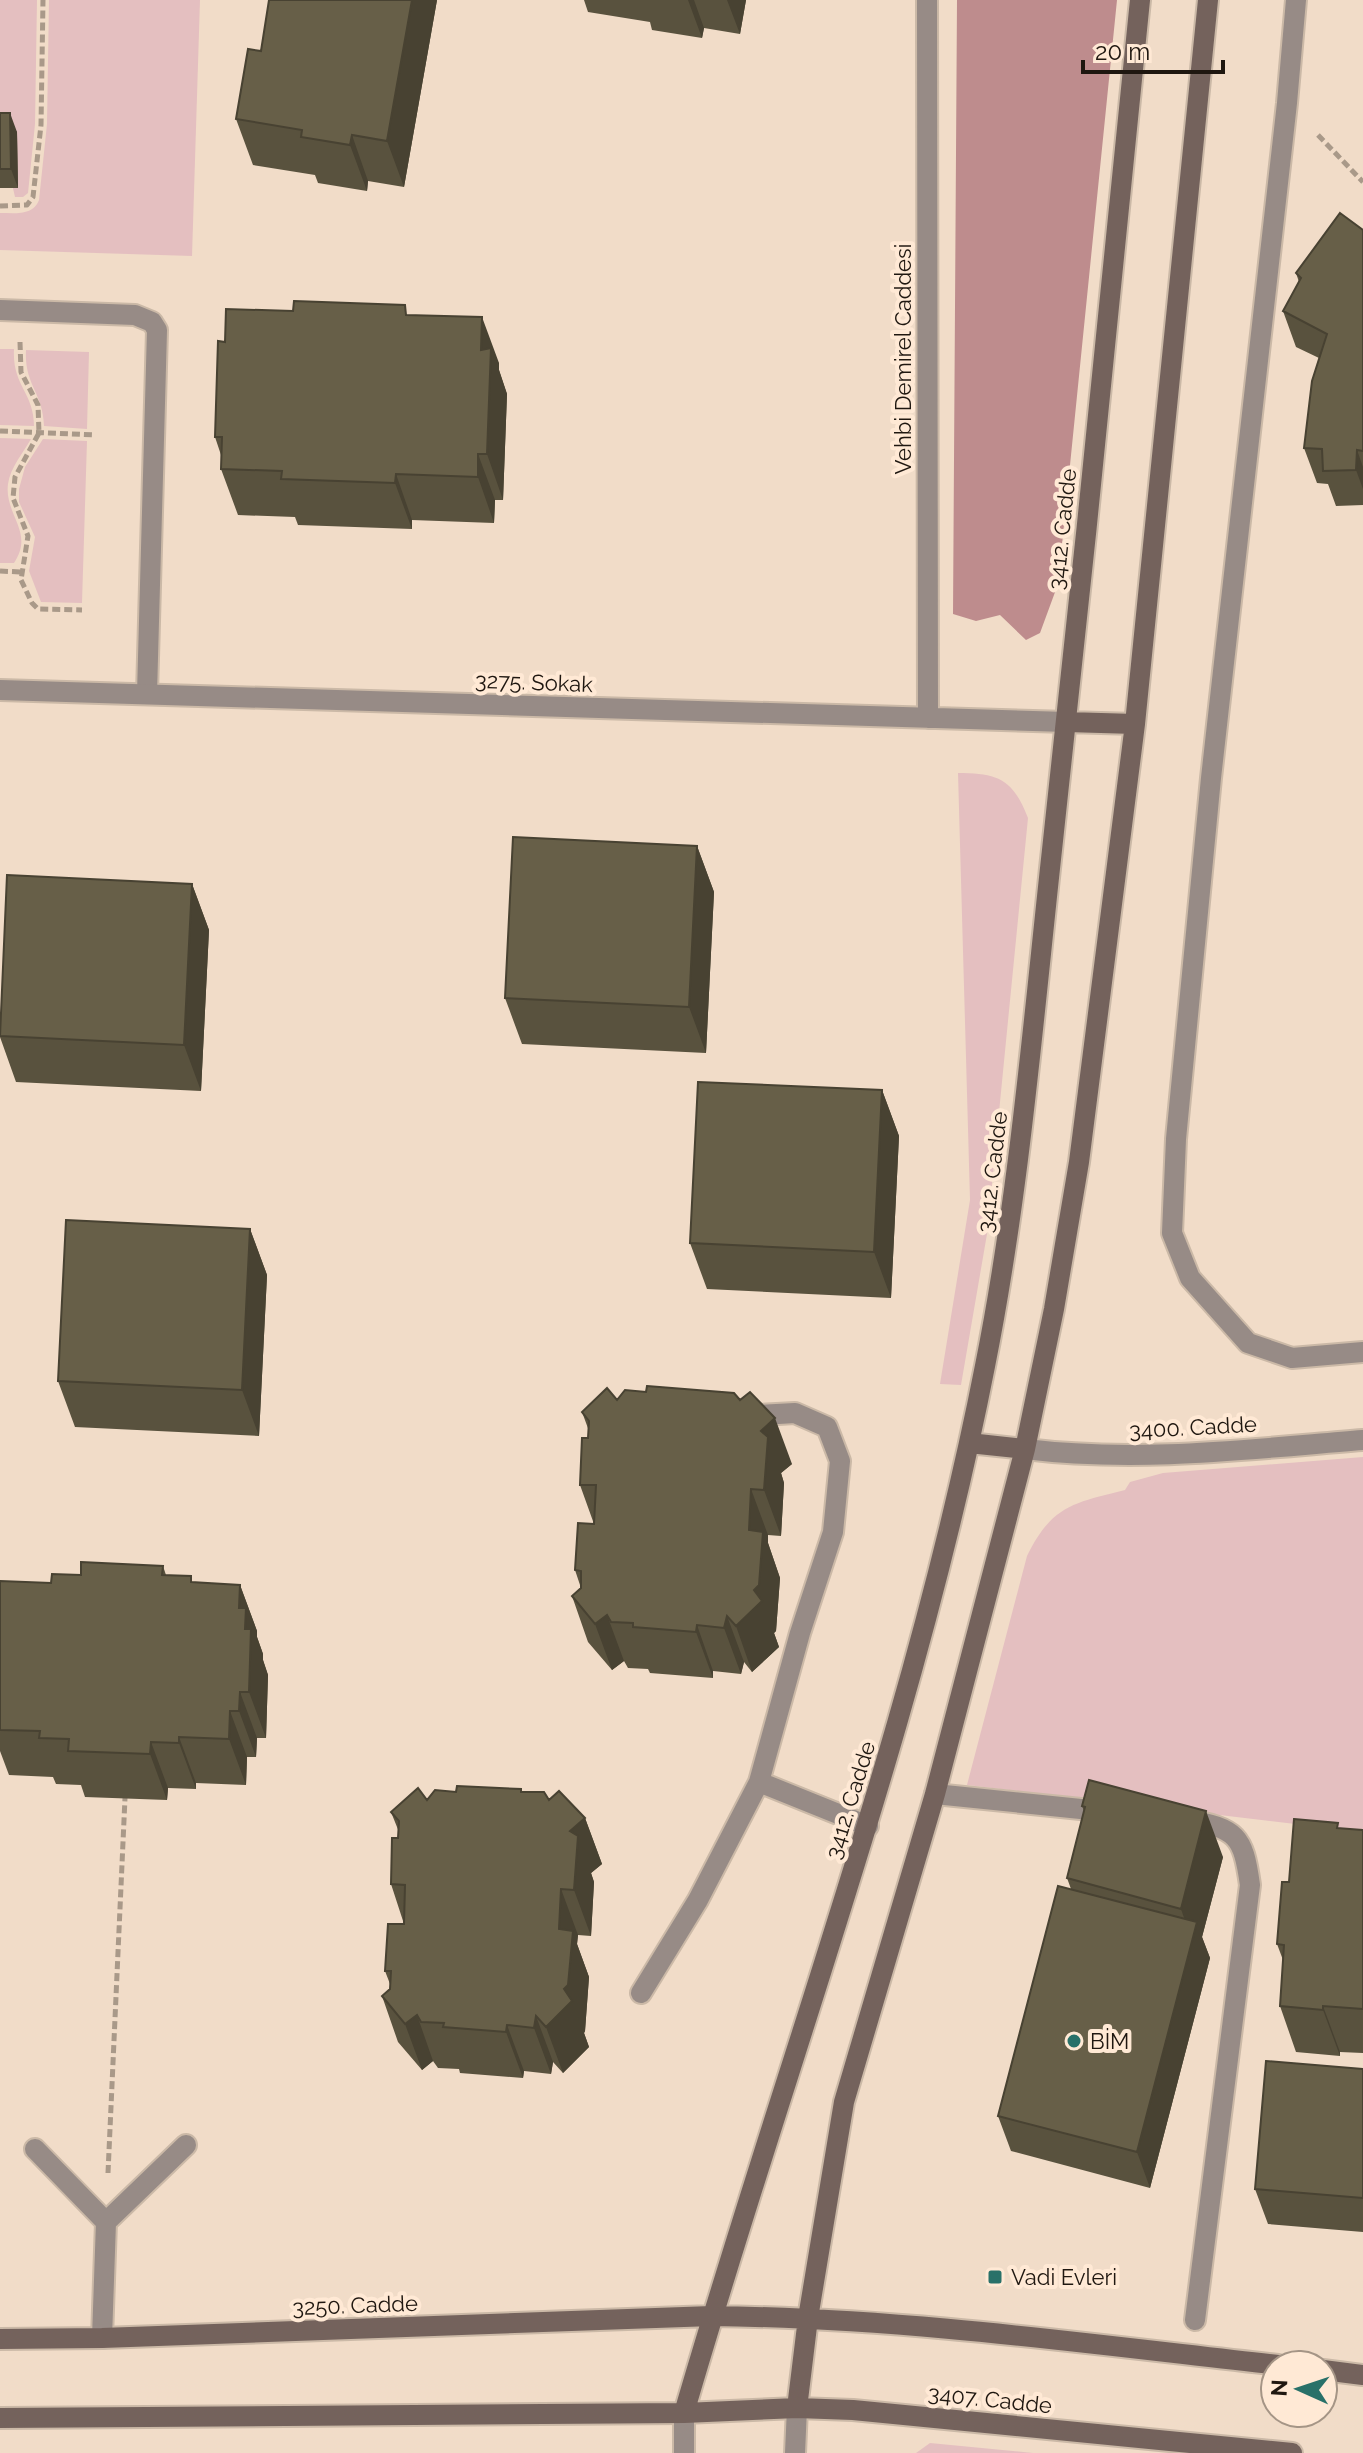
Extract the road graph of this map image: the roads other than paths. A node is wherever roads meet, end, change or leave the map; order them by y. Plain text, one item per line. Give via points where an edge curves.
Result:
1 (927, 0) edge
2 (1140, 0) edge
3 (1208, 0) edge
4 (1296, 0) edge
5 (0, 310) edge
6 (0, 690) edge
7 (147, 694) junction
8 (928, 718) junction
9 (1067, 722) junction
10 (1135, 724) junction
11 (1363, 1352) edge
12 (760, 1415) edge
13 (1363, 1440) edge
14 (969, 1443) junction
15 (1025, 1449) junction
16 (759, 1782) junction
17 (935, 1794) junction
18 (1126, 1813) edge
19 (1173, 1818) edge
20 (868, 1826) junction
21 (641, 1993) dead end
22 (186, 2145) dead end
23 (35, 2149) dead end
24 (106, 2222) junction
25 (712, 2316) junction
26 (808, 2318) junction
27 (1195, 2320) dead end
28 (102, 2338) junction
29 (0, 2339) edge
30 (1259, 2363) edge
31 (1339, 2372) edge
32 (1363, 2375) edge
33 (797, 2408) junction
34 (684, 2413) junction
35 (0, 2418) edge
36 (684, 2453) edge
37 (795, 2453) edge
38 (1292, 2453) edge

1 - 8 street, Vehbi Demirel Caddesi
2 - 9 street, 3412. Cadde
3 - 10 street
4 - 11 street via 1211,778 1176,1139 1172,1233 1190,1278 1248,1343 1292,1358
5 - 7 street via 135,315 157,330
6 - 7 street, 3275. Sokak
7 - 8 street, 3275. Sokak
8 - 9 street, 3275. Sokak
9 - 10 street
9 - 14 street, 3412. Cadde via 1017,1171
10 - 15 street via 1079,1162
12 - 16 street via 795,1413 827,1427 840,1461 833,1532
13 - 15 street, 3400. Cadde via 1181,1454
14 - 15 street
14 - 20 street, 3412. Cadde via 914,1669
15 - 17 street
16 - 20 street
16 - 21 street via 698,1900
17 - 18 street
17 - 26 street via 844,2102
19 - 27 street via 1226,1829 1245,1849 1250,1885
20 - 25 street, 3412. Cadde
22 - 24 street
23 - 24 street
24 - 28 street
25 - 26 street
25 - 28 street, 3250. Cadde
25 - 34 street, 3412. Cadde
26 - 30 street via 950,2328
26 - 33 street
28 - 29 street, 3250. Cadde
31 - 32 street
33 - 34 street, 3407. Cadde
33 - 37 street
33 - 38 street, 3407. Cadde
34 - 35 street
34 - 36 street

